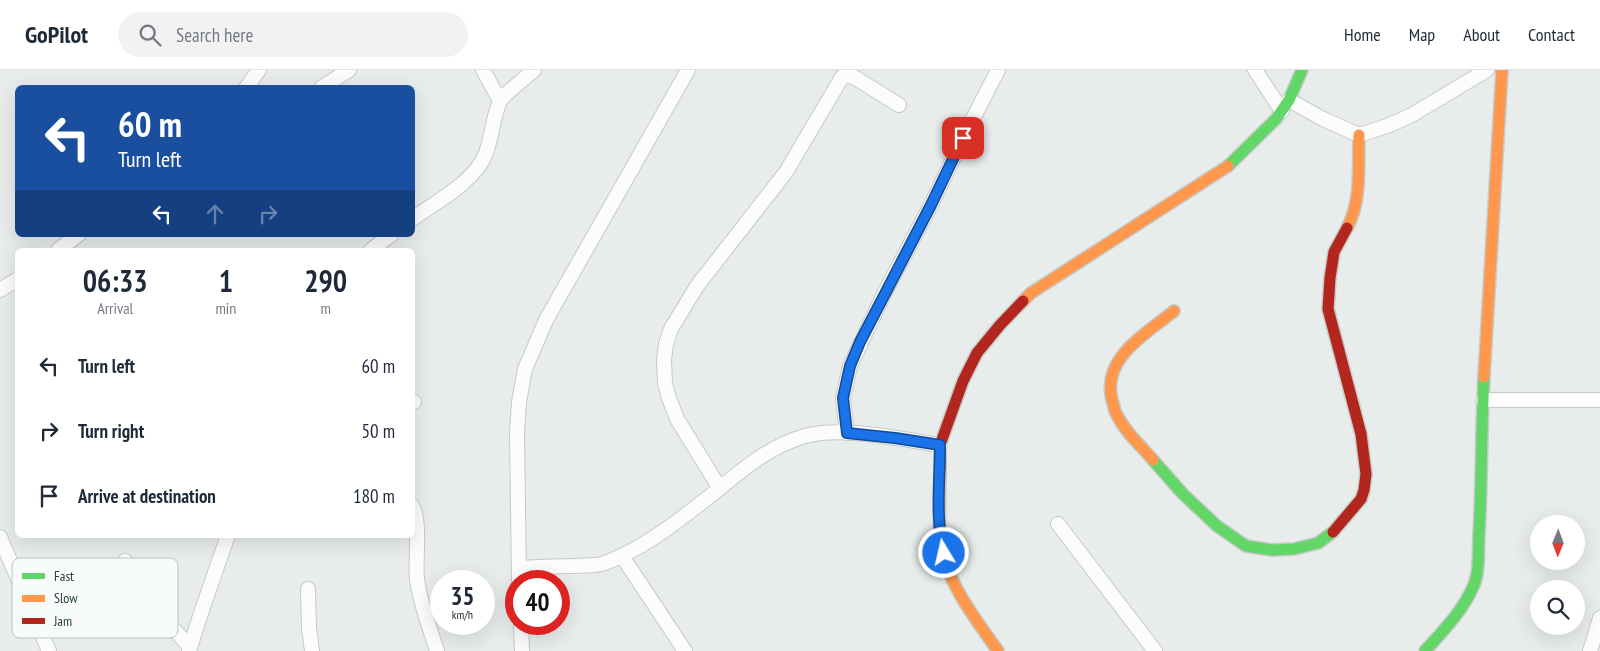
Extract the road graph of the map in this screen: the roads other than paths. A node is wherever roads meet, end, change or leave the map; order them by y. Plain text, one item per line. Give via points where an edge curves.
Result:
1 (259, 70) edge
2 (349, 70) edge
3 (483, 70) edge
4 (534, 70) edge
5 (688, 70) edge
6 (998, 70) edge
7 (1255, 70) edge
8 (1302, 70) edge
9 (1487, 70) edge
10 (1502, 70) edge
11 (248, 85) edge
12 (326, 85) edge
13 (500, 101) junction
14 (899, 105) dead end
15 (1286, 106) junction
16 (1359, 135) junction
17 (415, 217) edge
18 (75, 237) edge
19 (388, 237) edge
20 (61, 248) edge
21 (373, 248) edge
22 (15, 281) edge
23 (0, 290) edge
24 (1174, 311) dead end
25 (1483, 400) junction
26 (1600, 400) edge
27 (847, 433) junction
28 (940, 445) junction
29 (719, 488) junction
30 (415, 515) edge
31 (1058, 524) dead end
32 (0, 537) edge
33 (227, 538) edge
34 (622, 556) junction
35 (12, 565) edge
36 (519, 570) edge
37 (555, 570) edge
38 (308, 589) dead end
39 (1600, 618) edge
40 (178, 635) edge
41 (521, 635) edge
42 (43, 638) edge
43 (190, 649) edge
44 (49, 651) edge
45 (312, 651) edge
46 (437, 651) edge
47 (522, 651) edge
48 (685, 651) edge
49 (998, 651) edge
50 (1155, 651) edge
51 (1424, 651) edge
52 (1590, 651) edge

1 - 11 street
2 - 12 street
3 - 13 street
4 - 13 street
5 - 36 street via 546,320 525,369 517,432
6 - 27 street via 850,366 843,398
7 - 15 street
8 - 15 street
9 - 16 street via 1410,116
10 - 25 street
13 - 17 street via 486,155 478,169
14 - 29 street via 854,77 842,77 786,172 697,286 671,329 664,360 669,398 677,419
15 - 16 street
15 - 28 street via 1231,164 1031,293 978,353 963,381
16 - 24 street via 1357,200 1354,216 1334,252 1328,309 1362,434 1366,474 1361,499 1337,529 1318,543 1272,550 1246,546 1217,526 1183,494 1116,414 1110,392 1115,366 1126,350
18 - 20 street
19 - 21 street
22 - 23 street
25 - 26 street
25 - 51 street via 1479,553 1474,585 1452,621
27 - 28 street
27 - 29 street via 807,436 781,444
28 - 49 street via 940,524 946,565 966,606
29 - 34 street
30 - 46 street via 418,581
31 - 50 street
32 - 35 street
33 - 43 street
34 - 37 street via 599,564
34 - 48 street
38 - 45 street
39 - 52 street
40 - 43 street
41 - 47 street
42 - 44 street

